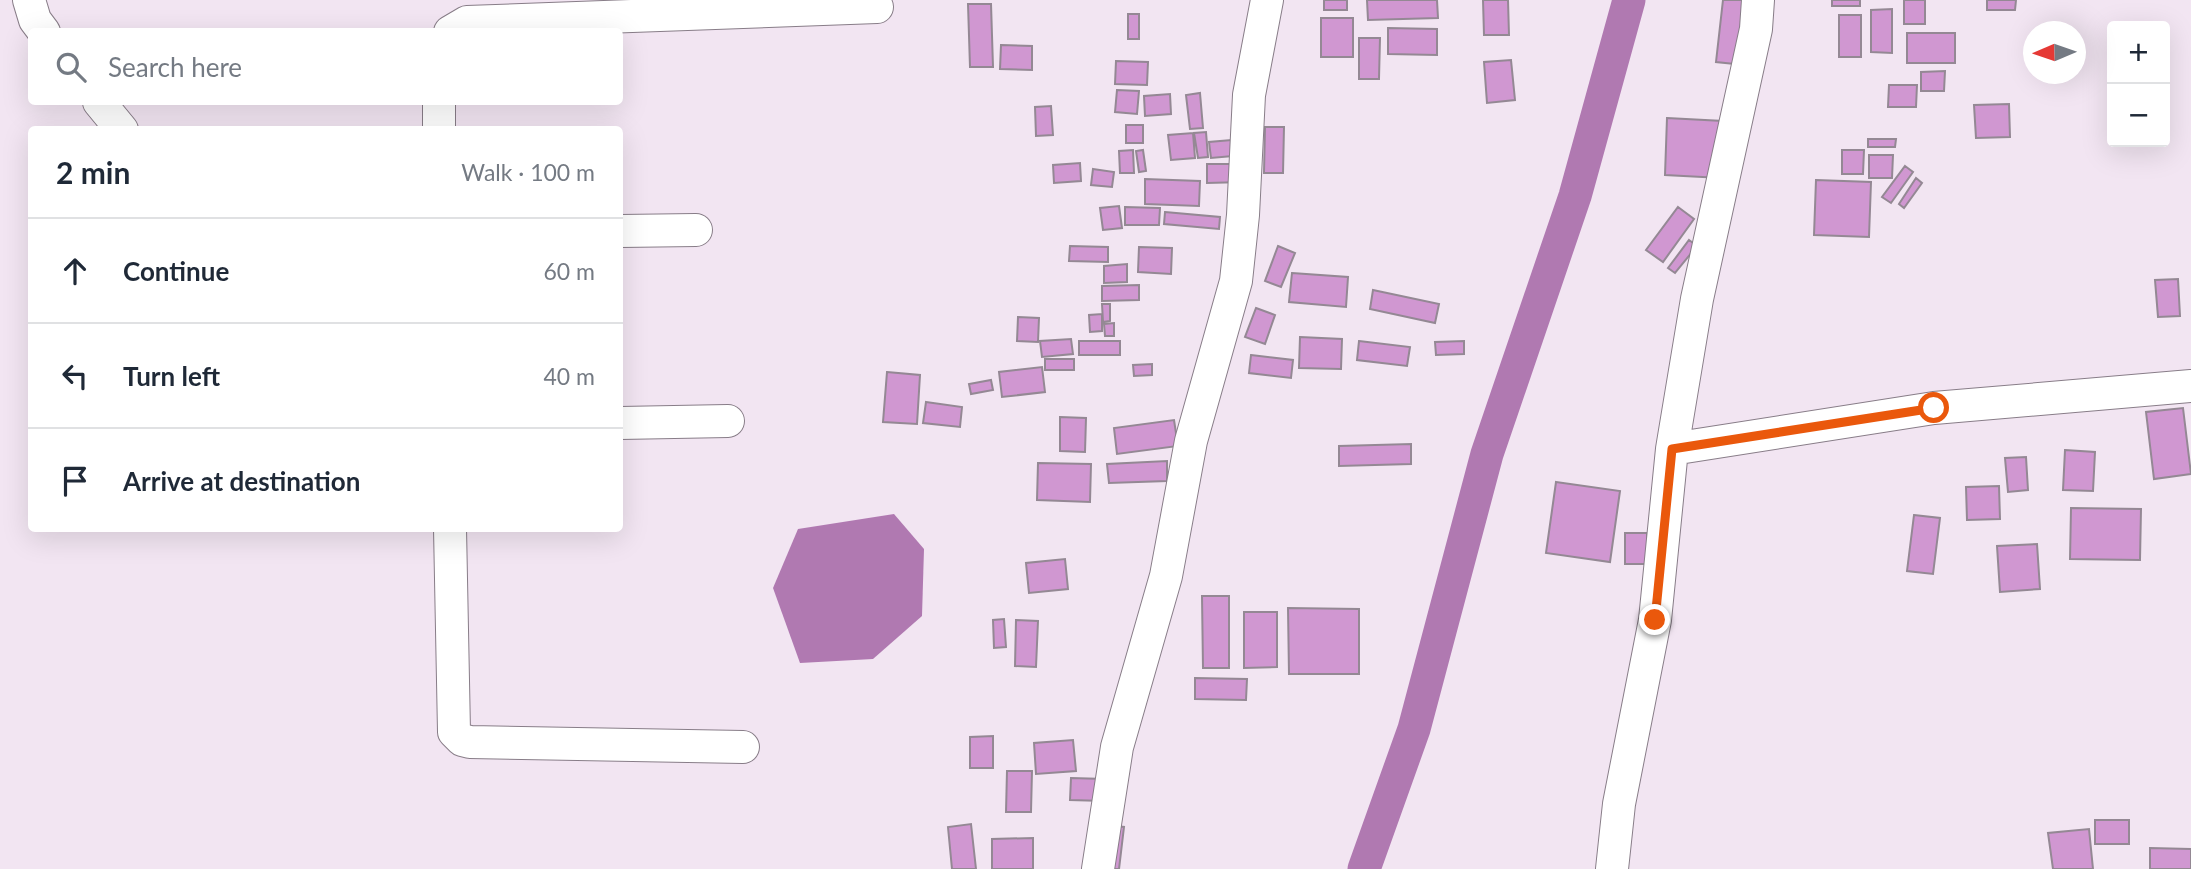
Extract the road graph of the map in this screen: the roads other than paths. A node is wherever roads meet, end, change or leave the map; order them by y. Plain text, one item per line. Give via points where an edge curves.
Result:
1 (29, 0) edge
2 (1267, 0) edge
3 (1758, 0) edge
4 (877, 7) dead end
5 (41, 28) edge
6 (457, 28) edge
7 (101, 105) edge
8 (439, 105) edge
9 (119, 126) edge
10 (439, 126) edge
11 (696, 230) dead end
12 (623, 231) edge
13 (2191, 386) edge
14 (729, 421) dead end
15 (623, 423) edge
16 (1672, 449) junction
17 (450, 532) edge
18 (743, 747) dead end
19 (1098, 869) edge
20 (1612, 869) edge

1 - 5 street
2 - 19 street via 1249,95 1236,281 1191,441 1166,576 1117,747
3 - 16 street via 1756,29 1697,299
4 - 6 street via 467,22
7 - 9 street
8 - 10 street
11 - 12 street
13 - 16 street via 1934,408
14 - 15 street
16 - 20 street via 1655,620 1619,804
17 - 18 street via 454,732 462,740

